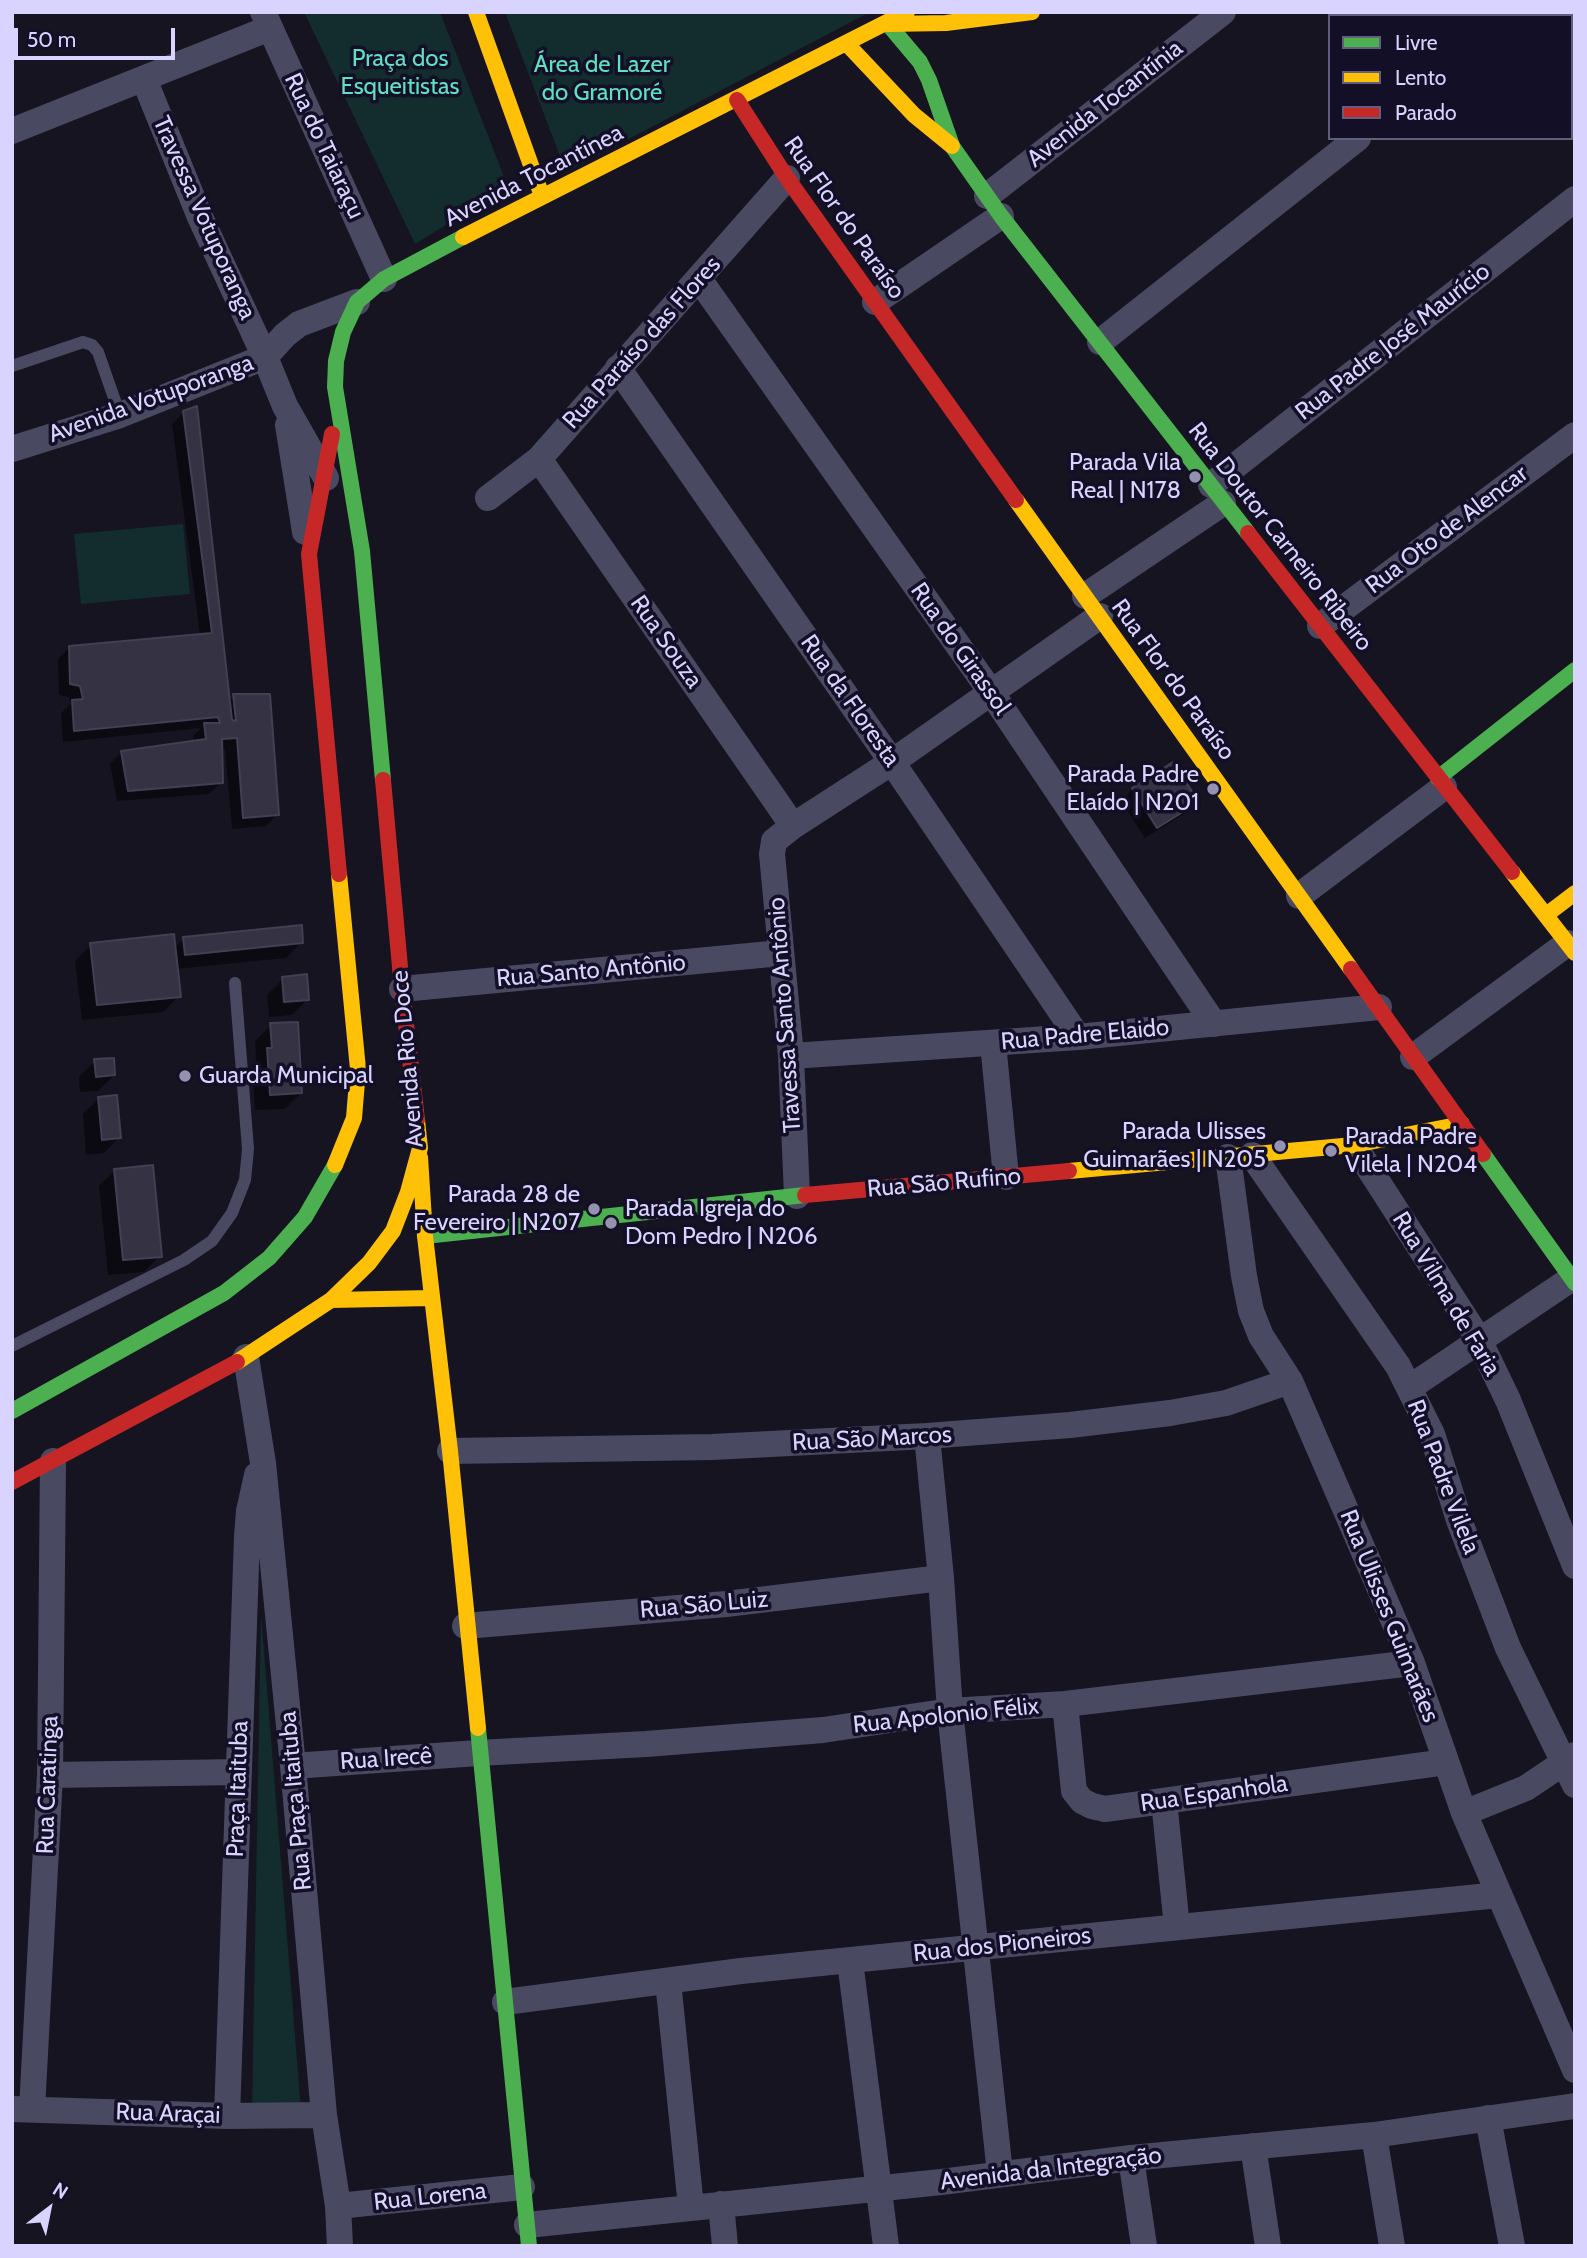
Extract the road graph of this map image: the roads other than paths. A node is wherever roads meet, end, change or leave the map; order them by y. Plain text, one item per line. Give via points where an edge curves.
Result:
1 (476, 12) edge
2 (907, 12) edge
3 (1032, 12) edge
4 (1223, 12) edge
5 (267, 20) edge
6 (888, 24) junction
7 (847, 44) junction
8 (144, 79) junction
9 (737, 100) junction
10 (12, 131) edge
11 (1355, 140) edge
12 (951, 146) junction
13 (788, 178) junction
14 (542, 196) junction
15 (1575, 199) edge
16 (995, 206) junction
17 (384, 279) junction
18 (699, 279) junction
19 (357, 302) junction
20 (875, 302) junction
21 (1100, 342) junction
22 (265, 358) junction
23 (12, 366) edge
24 (618, 368) junction
25 (285, 406) junction
26 (337, 407) junction
27 (120, 415) junction
28 (1575, 435) edge
29 (12, 448) edge
30 (538, 459) junction
31 (325, 476) junction
32 (1217, 494) junction
33 (488, 498) dead end
34 (362, 551) junction
35 (309, 554) junction
36 (1092, 606) junction
37 (1320, 626) junction
38 (1575, 670) edge
39 (991, 692) junction
40 (892, 762) junction
41 (1441, 782) junction
42 (785, 831) junction
43 (1575, 893) edge
44 (1299, 896) junction
45 (1546, 915) junction
46 (1571, 948) edge
47 (781, 953) junction
48 (235, 983) dead end
49 (402, 989) junction
50 (1379, 1007) junction
51 (1214, 1024) junction
52 (1078, 1037) junction
53 (993, 1043) junction
54 (791, 1056) junction
55 (1413, 1057) junction
56 (1462, 1124) junction
57 (1354, 1145) junction
58 (419, 1148) junction
59 (1240, 1156) junction
60 (1006, 1178) junction
61 (797, 1196) junction
62 (425, 1236) junction
63 (1573, 1281) edge
64 (432, 1297) junction
65 (331, 1300) junction
66 (1479, 1341) junction
67 (12, 1346) edge
68 (246, 1357) junction
69 (1290, 1381) junction
70 (1409, 1388) junction
71 (12, 1411) edge
72 (927, 1436) junction
73 (450, 1451) junction
74 (53, 1461) junction
75 (263, 1463) junction
76 (12, 1482) edge
77 (1575, 1566) edge
78 (941, 1578) junction
79 (466, 1626) junction
80 (1412, 1663) junction
81 (1065, 1704) junction
82 (950, 1711) junction
83 (478, 1752) junction
84 (1446, 1762) junction
85 (293, 1766) junction
86 (1571, 1768) edge
87 (239, 1772) junction
88 (50, 1775) junction
89 (1164, 1801) junction
90 (1464, 1813) junction
91 (1499, 1895) junction
92 (1177, 1927) junction
93 (977, 1947) junction
94 (850, 1961) junction
95 (668, 1981) junction
96 (505, 2002) junction
97 (1575, 2070) edge
98 (1575, 2106) edge
99 (22, 2109) edge
100 (324, 2115) junction
101 (227, 2116) junction
102 (1488, 2118) junction
103 (1374, 2135) junction
104 (1253, 2146) junction
105 (1131, 2158) junction
106 (1000, 2173) junction
107 (522, 2187) junction
108 (880, 2189) junction
109 (721, 2204) junction
110 (338, 2206) junction
111 (691, 2207) junction
112 (528, 2235) edge
113 (340, 2246) edge
114 (725, 2246) edge
115 (886, 2246) edge
116 (1144, 2246) edge
117 (1268, 2246) edge
118 (1392, 2246) edge
119 (1512, 2246) edge

1 - 14 main road
2 - 6 main road, Avenida Tocantínea
3 - 6 main road, Avenida Tocantínea via 946,23
4 - 16 street, Avenida Tocantínia
5 - 8 street
5 - 17 street, Rua do Taiaraçu
6 - 7 main road, Avenida Tocantínea
6 - 12 main road, Rua Doutor Carneiro Ribeiro via 924,69
7 - 9 main road, Avenida Tocantínea
7 - 12 main road, Rua Doutor Carneiro Ribeiro via 914,115
8 - 10 street
8 - 22 street, Travessa Votuporanga via 200,217
9 - 13 main road, Rua Flor do Paraíso
9 - 14 main road, Avenida Tocantínea
11 - 21 street
12 - 16 main road, Rua Doutor Carneiro Ribeiro
13 - 18 street, Rua Paraíso das Flores
13 - 20 main road, Rua Flor do Paraíso
14 - 17 main road, Avenida Tocantínea
15 - 32 street, Rua Padre José Maurício
16 - 20 street, Avenida Tocantínia
16 - 21 main road, Rua Doutor Carneiro Ribeiro
17 - 19 main road, Avenida Tocantínea
18 - 24 street, Rua Paraíso das Flores
18 - 39 street, Rua do Girassol
19 - 22 street, Avenida Votuporanga via 299,324
19 - 26 main road, Avenida Rio Doce via 336,361
20 - 36 main road, Rua Flor do Paraíso
21 - 32 main road, Rua Doutor Carneiro Ribeiro
22 - 25 street, Avenida Rio Doce
22 - 27 street, Avenida Votuporanga
23 - 27 lane via 83,342 92,345
24 - 30 street, Rua Paraíso das Flores
24 - 40 street, Rua da Floresta
25 - 31 street, Avenida Rio Doce
25 - 35 street, Avenida Rio Doce
26 - 31 main road, Avenida Rio Doce
26 - 34 main road, Avenida Rio Doce
27 - 29 street, Avenida Votuporanga
28 - 37 street, Rua Oto de Alencar
30 - 33 street, Rua Paraíso das Flores
30 - 42 street, Rua Souza
31 - 34 street, Avenida Rio Doce
31 - 35 main road, Avenida Rio Doce
32 - 36 street, Rua Padre José Maurício
32 - 37 main road, Rua Doutor Carneiro Ribeiro
34 - 49 main road, Avenida Rio Doce
35 - 71 main road, Avenida Rio Doce via 358,1069 354,1118 334,1167 305,1217 269,1258 224,1293
36 - 39 street, Rua Padre José Maurício
36 - 44 main road, Rua Flor do Paraíso
37 - 41 main road, Rua Doutor Carneiro Ribeiro
38 - 41 main road
39 - 40 street, Rua Padre José Maurício
39 - 51 street, Rua do Girassol
40 - 42 street, Rua Padre José Maurício
40 - 52 street, Rua da Floresta
41 - 44 street
41 - 45 main road, Rua Doutor Carneiro Ribeiro
42 - 47 street, Travessa Santo Antônio via 774,841 772,854
43 - 45 main road
44 - 50 main road, Rua Flor do Paraíso
45 - 46 main road, Rua Doutor Carneiro Ribeiro
46 - 55 street
47 - 49 street, Rua Santo Antônio
47 - 54 street, Travessa Santo Antônio
48 - 67 lane via 248,1149 244,1181 232,1213 212,1241 184,1260
49 - 58 main road, Avenida Rio Doce
50 - 51 street, Rua Padre Elaido
50 - 55 main road, Rua Flor do Paraíso
51 - 52 street, Rua Padre Elaido
52 - 53 street, Rua Padre Elaido
53 - 54 street, Rua Padre Elaido
53 - 60 street
54 - 61 street, Travessa Santo Antônio
55 - 56 main road, Rua Flor do Paraíso
56 - 57 main road, Rua São Rufino
56 - 63 main road, Rua Flor do Paraíso
57 - 59 main road, Rua São Rufino
57 - 66 street, Rua Vilma de Faria
58 - 62 main road
58 - 65 main road, Avenida Rio Doce via 393,1231 369,1263
59 - 60 main road, Rua São Rufino
59 - 69 street, Rua Ulisses Guimarães via 1244,1276 1251,1311
59 - 70 street, Rua Padre Vilela via 1398,1366
60 - 61 main road, Rua São Rufino
61 - 62 main road, Rua São Rufino
62 - 64 main road
63 - 66 street
64 - 65 main road
64 - 73 main road
65 - 68 main road, Avenida Rio Doce
66 - 70 street
66 - 77 street, Rua Vilma de Faria via 1508,1399
68 - 74 main road, Avenida Rio Doce
68 - 75 street, Rua Praça Itaituba
69 - 72 street, Rua São Marcos via 1227,1403 1170,1413
69 - 80 street, Rua Ulisses Guimarães
70 - 86 street, Rua Padre Vilela via 1432,1434 1508,1648
72 - 73 street, Rua São Marcos via 712,1447
72 - 78 street
73 - 79 main road
74 - 76 main road, Avenida Rio Doce
74 - 88 street, Rua Caratinga
75 - 85 street, Rua Praça Itaituba
75 - 87 street, Praça Itaituba via 255,1480 247,1536
78 - 79 street, Rua São Luiz via 726,1604
78 - 82 street
79 - 83 main road
80 - 81 street, Rua Apolonio Félix
80 - 84 street, Rua Ulisses Guimarães
81 - 82 street, Rua Apolonio Félix
81 - 89 street, Rua Espanhola via 1074,1791 1082,1801 1105,1809
82 - 83 street, Rua Apolonio Félix via 823,1730
82 - 93 street
83 - 85 street, Rua Irecê
83 - 96 main road
84 - 89 street, Rua Espanhola
84 - 90 street, Rua Ulisses Guimarães
85 - 100 street, Rua Praça Itaituba
86 - 90 street
87 - 88 street
87 - 101 street, Praça Itaituba
88 - 99 street, Rua Caratinga
89 - 92 street
90 - 91 street, Rua Ulisses Guimarães
91 - 92 street, Rua dos Pioneiros
91 - 97 street, Rua Ulisses Guimarães
92 - 93 street, Rua dos Pioneiros
93 - 94 street, Rua dos Pioneiros
93 - 106 street
94 - 95 street, Rua dos Pioneiros
94 - 108 street
95 - 96 street, Rua dos Pioneiros
95 - 111 street
96 - 107 main road
98 - 102 street, Avenida da Integração
99 - 101 street, Rua Araçai
100 - 101 street, Rua Araçai
100 - 110 street, Rua Praça Itaituba
102 - 103 street, Avenida da Integração
102 - 119 street
103 - 104 street, Avenida da Integração
103 - 118 street
104 - 105 street, Avenida da Integração
104 - 117 street
105 - 106 street, Avenida da Integração
105 - 116 street
106 - 108 street, Avenida da Integração
107 - 110 street, Rua Lorena
107 - 112 main road
108 - 109 street, Avenida da Integração
108 - 115 street
109 - 111 street, Avenida da Integração
109 - 114 street
110 - 113 street, Rua Praça Itaituba
111 - 112 street, Avenida da Integração

